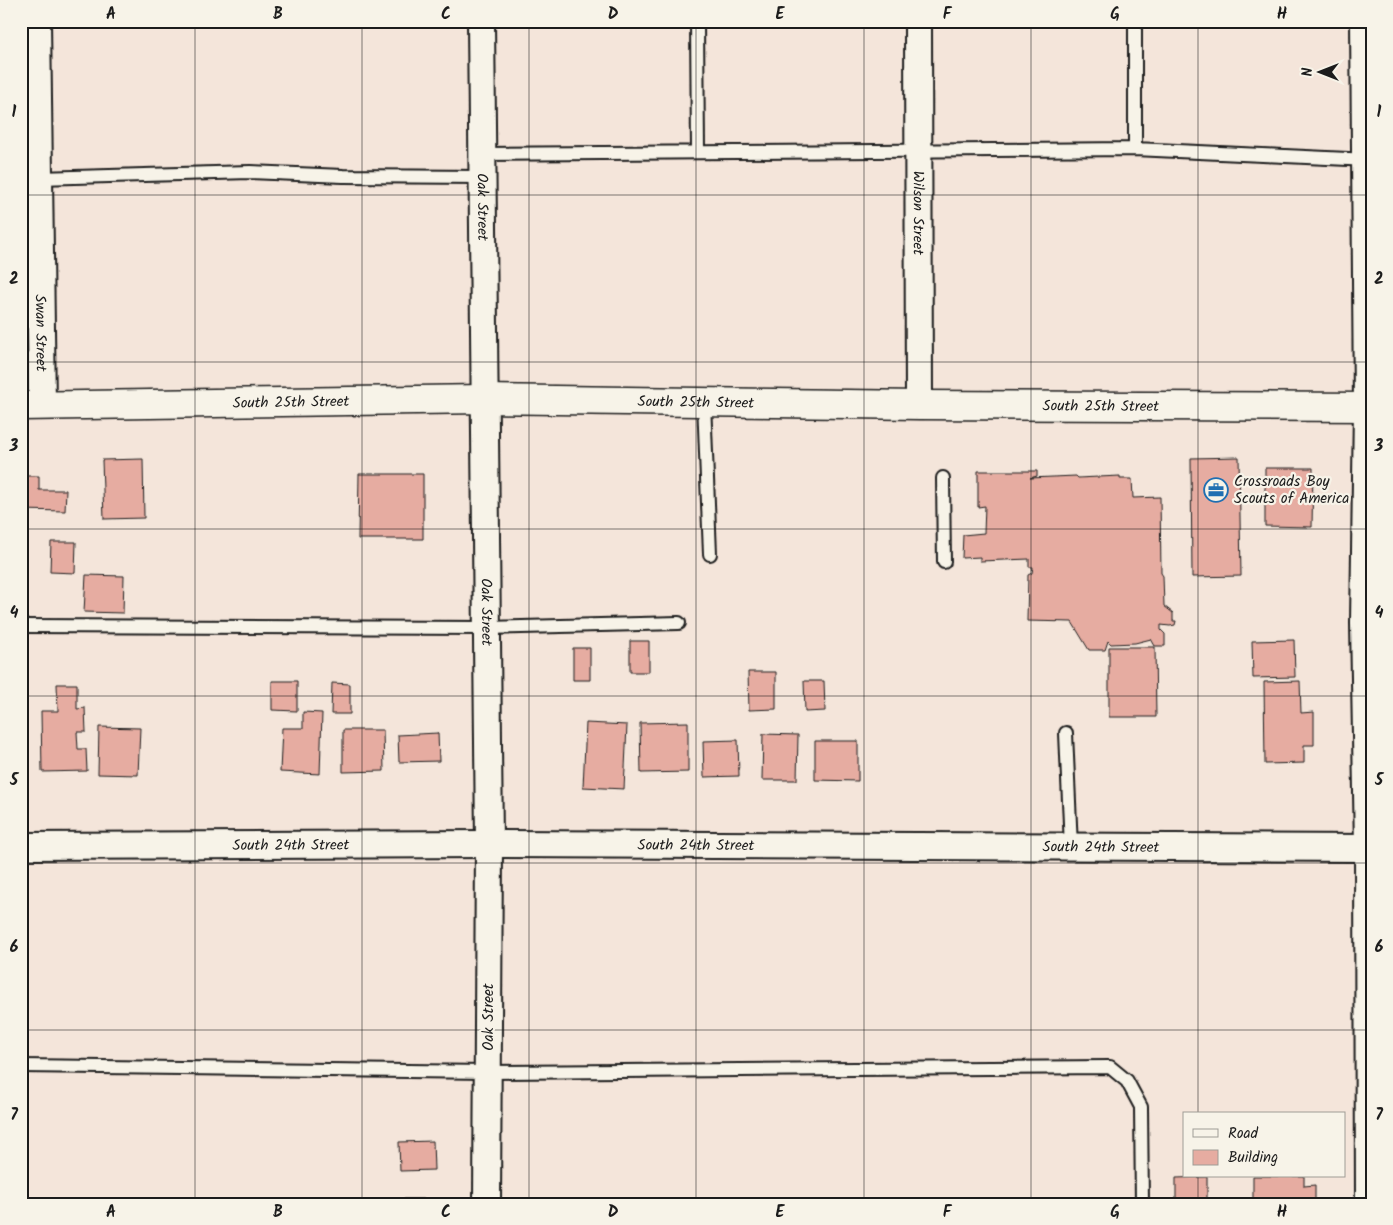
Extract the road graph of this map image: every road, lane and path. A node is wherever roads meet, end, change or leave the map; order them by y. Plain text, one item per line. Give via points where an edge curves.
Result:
1 (37, 21) edge
2 (482, 21) edge
3 (697, 21) edge
4 (918, 21) edge
5 (1135, 21) edge
6 (1364, 21) edge
7 (1136, 149) junction
8 (919, 151) junction
9 (698, 152) junction
10 (1368, 160) edge
11 (482, 166) junction
12 (39, 178) junction
13 (484, 399) junction
14 (704, 402) junction
15 (919, 405) junction
16 (32, 406) edge
17 (1369, 406) edge
18 (943, 478) dead end
19 (710, 554) dead end
20 (944, 562) dead end
21 (679, 623) dead end
22 (21, 626) edge
23 (487, 628) junction
24 (1368, 630) edge
25 (1066, 733) dead end
26 (489, 844) junction
27 (21, 846) edge
28 (1071, 847) junction
29 (1370, 848) edge
30 (21, 1066) edge
31 (1370, 1066) edge
32 (488, 1072) junction
33 (487, 1204) edge
34 (1142, 1204) edge
35 (1369, 1204) edge

1 - 12 street, Swan Street
2 - 11 street, Oak Street
3 - 9 lane
4 - 8 street, Wilson Street
5 - 7 lane
6 - 10 street
7 - 8 lane
7 - 10 lane
8 - 9 lane
8 - 15 street, Wilson Street
9 - 11 lane
10 - 17 street
11 - 12 lane via 343,176 250,172
11 - 13 street, Oak Street
12 - 16 street, Swan Street
13 - 14 main road, South 25th Street
13 - 16 main road, South 25th Street
13 - 23 street, Oak Street
14 - 15 main road, South 25th Street
14 - 19 lane
15 - 17 main road, South 25th Street
17 - 24 street
18 - 20 lane
21 - 23 lane
22 - 23 lane
23 - 26 street, Oak Street
24 - 29 street
25 - 28 lane
26 - 27 street, South 24th Street
26 - 28 street, South 24th Street
26 - 32 street, Oak Street
28 - 29 street, South 24th Street
29 - 31 street
30 - 32 lane
31 - 35 street
32 - 33 street, Oak Street
32 - 34 lane via 1110,1067 1127,1081 1141,1106

